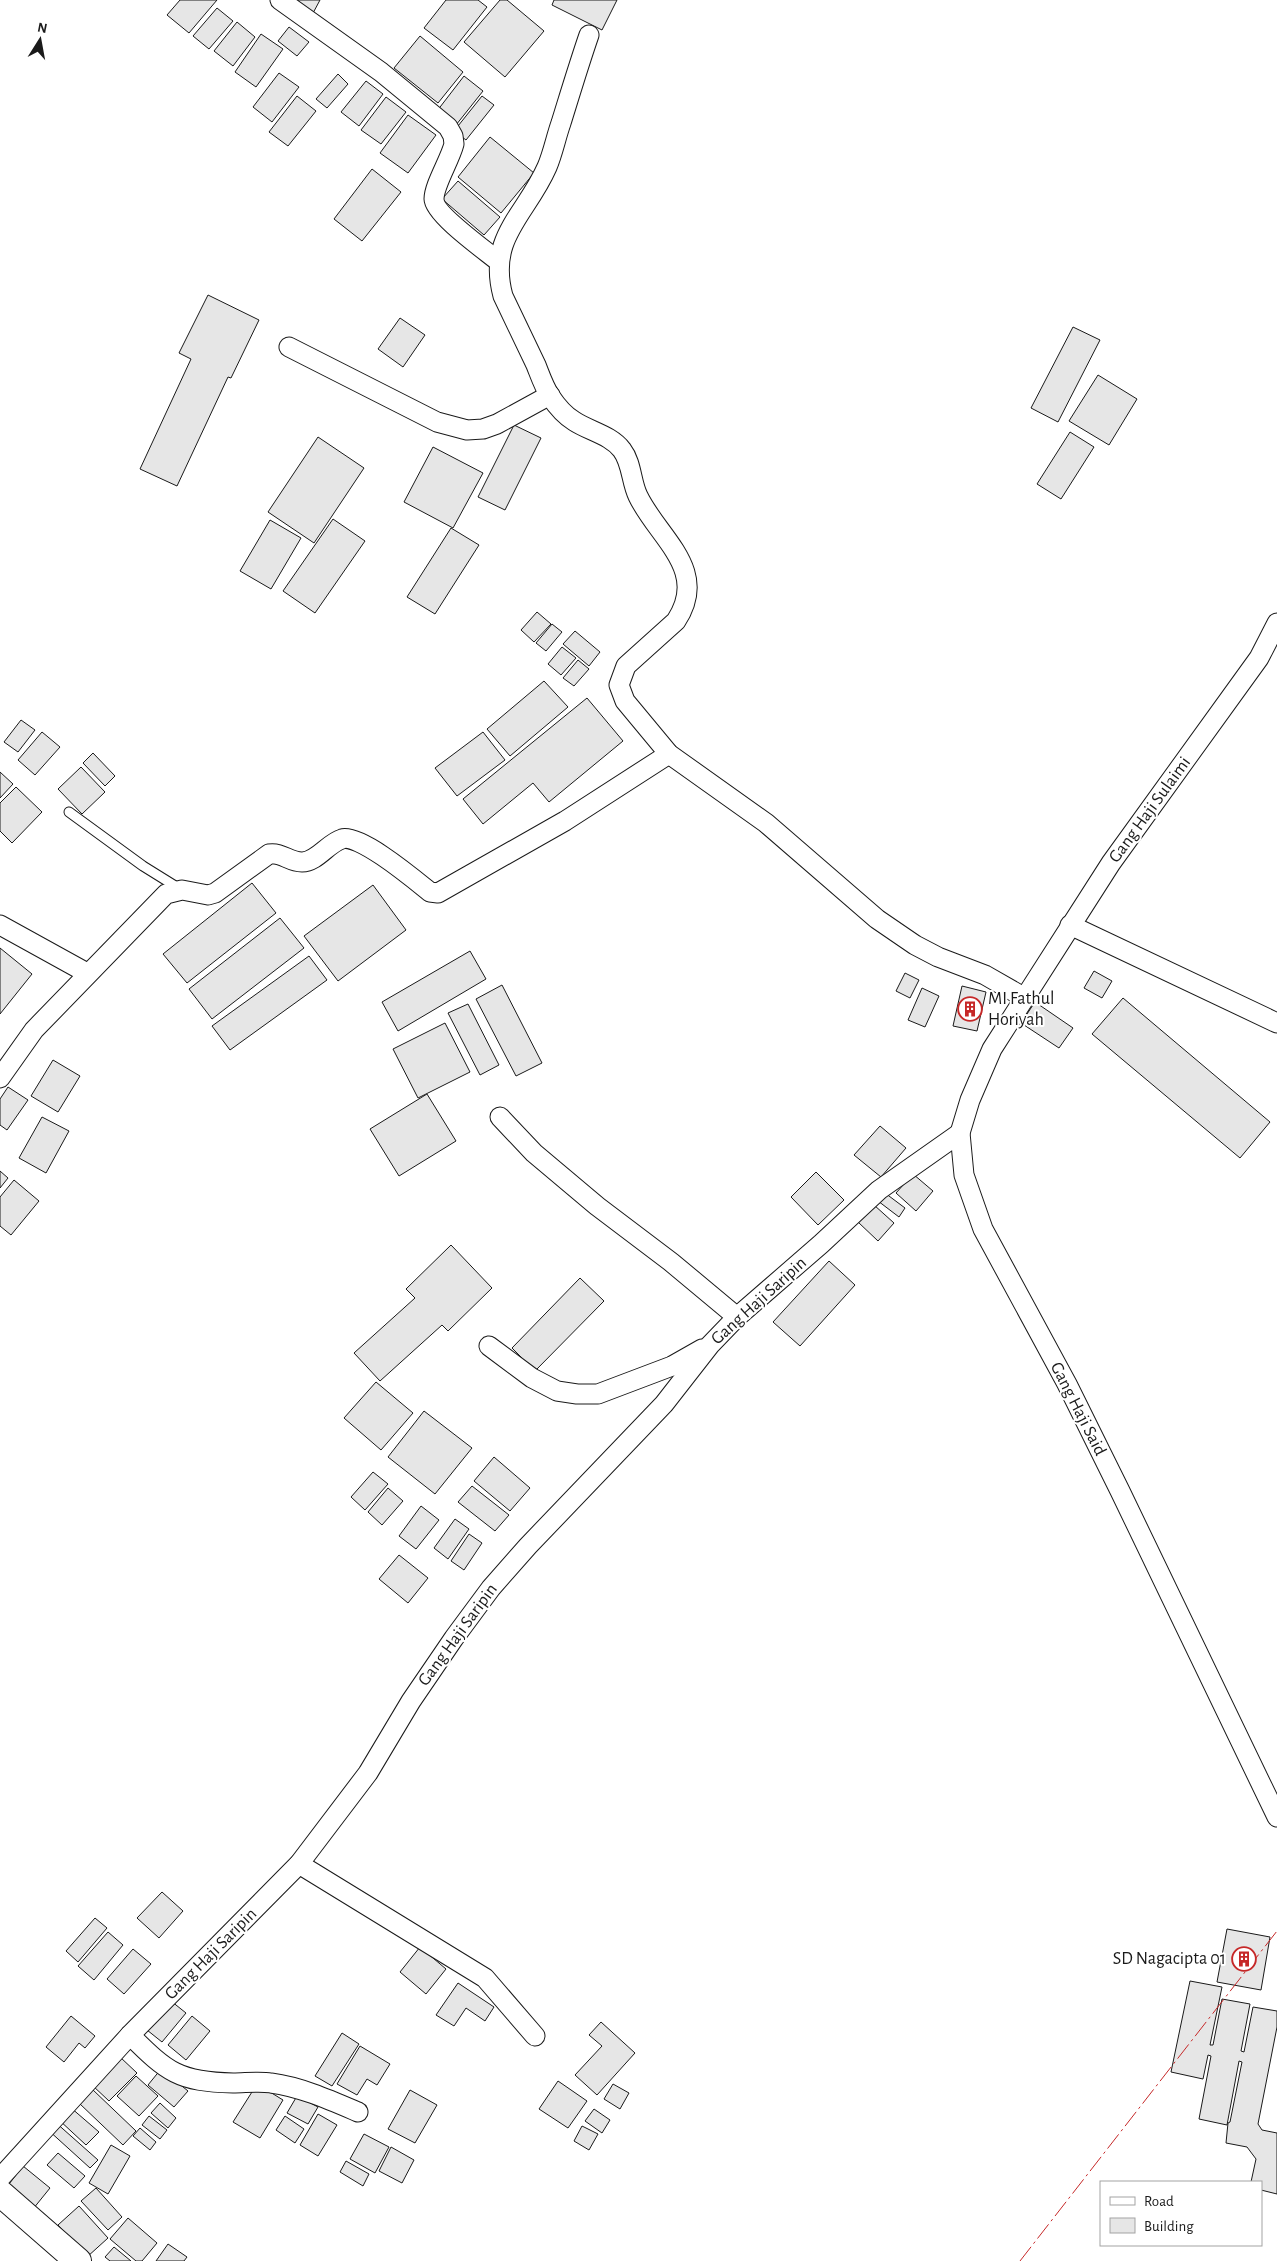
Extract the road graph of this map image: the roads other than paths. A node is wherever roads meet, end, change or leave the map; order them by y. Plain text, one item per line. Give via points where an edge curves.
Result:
1 (280, 0) edge
2 (589, 35) dead end
3 (498, 261) junction
4 (289, 347) dead end
5 (550, 395) junction
6 (1277, 623) edge
7 (669, 754) junction
8 (69, 812) dead end
9 (182, 890) junction
10 (0, 925) edge
11 (1070, 925) junction
12 (88, 973) junction
13 (1025, 998) junction
14 (1277, 1023) edge
15 (0, 1078) edge
16 (500, 1117) dead end
17 (960, 1133) junction
18 (737, 1317) junction
19 (710, 1345) junction
20 (489, 1346) dead end
21 (1277, 1817) edge
22 (299, 1864) junction
23 (130, 2035) junction
24 (535, 2036) dead end
25 (358, 2112) dead end
26 (0, 2178) edge
27 (0, 2193) edge
28 (76, 2260) edge

1 - 3 street via 381,72 448,127 454,144 435,194 435,204 443,215
2 - 3 street via 547,166 511,225
3 - 5 street via 503,296
4 - 5 street via 437,422 467,430 483,430
5 - 7 street via 574,421 622,449 638,496 680,559 686,574 688,586 682,612 626,666 619,684 624,701
6 - 11 street, Gang Haji Sulaimi via 1259,658
7 - 9 street via 565,821 438,892 430,892 387,859 352,838 342,838 310,861 269,854 215,893
7 - 13 street via 766,824 877,919 915,945 985,975
8 - 9 lane
9 - 12 street via 166,894
10 - 12 street
11 - 13 street, Gang Haji Sulaimi
11 - 14 street
12 - 15 street via 34,1030
13 - 17 street, Gang Haji Said via 992,1049
16 - 18 street via 534,1153
17 - 18 street, Gang Haji Saripin via 879,1190
17 - 21 street, Gang Haji Said via 964,1175 983,1230 1067,1384
18 - 19 street, Gang Haji Saripin
19 - 20 street via 672,1366 598,1394 557,1391 532,1378
19 - 22 street, Gang Haji Saripin via 664,1404 490,1588 411,1701 368,1773
22 - 23 street, Gang Haji Saripin
22 - 24 street via 486,1978
23 - 25 street via 159,2064 182,2077 270,2082 313,2093
23 - 26 street, Gang Haji Saripin
27 - 28 street

